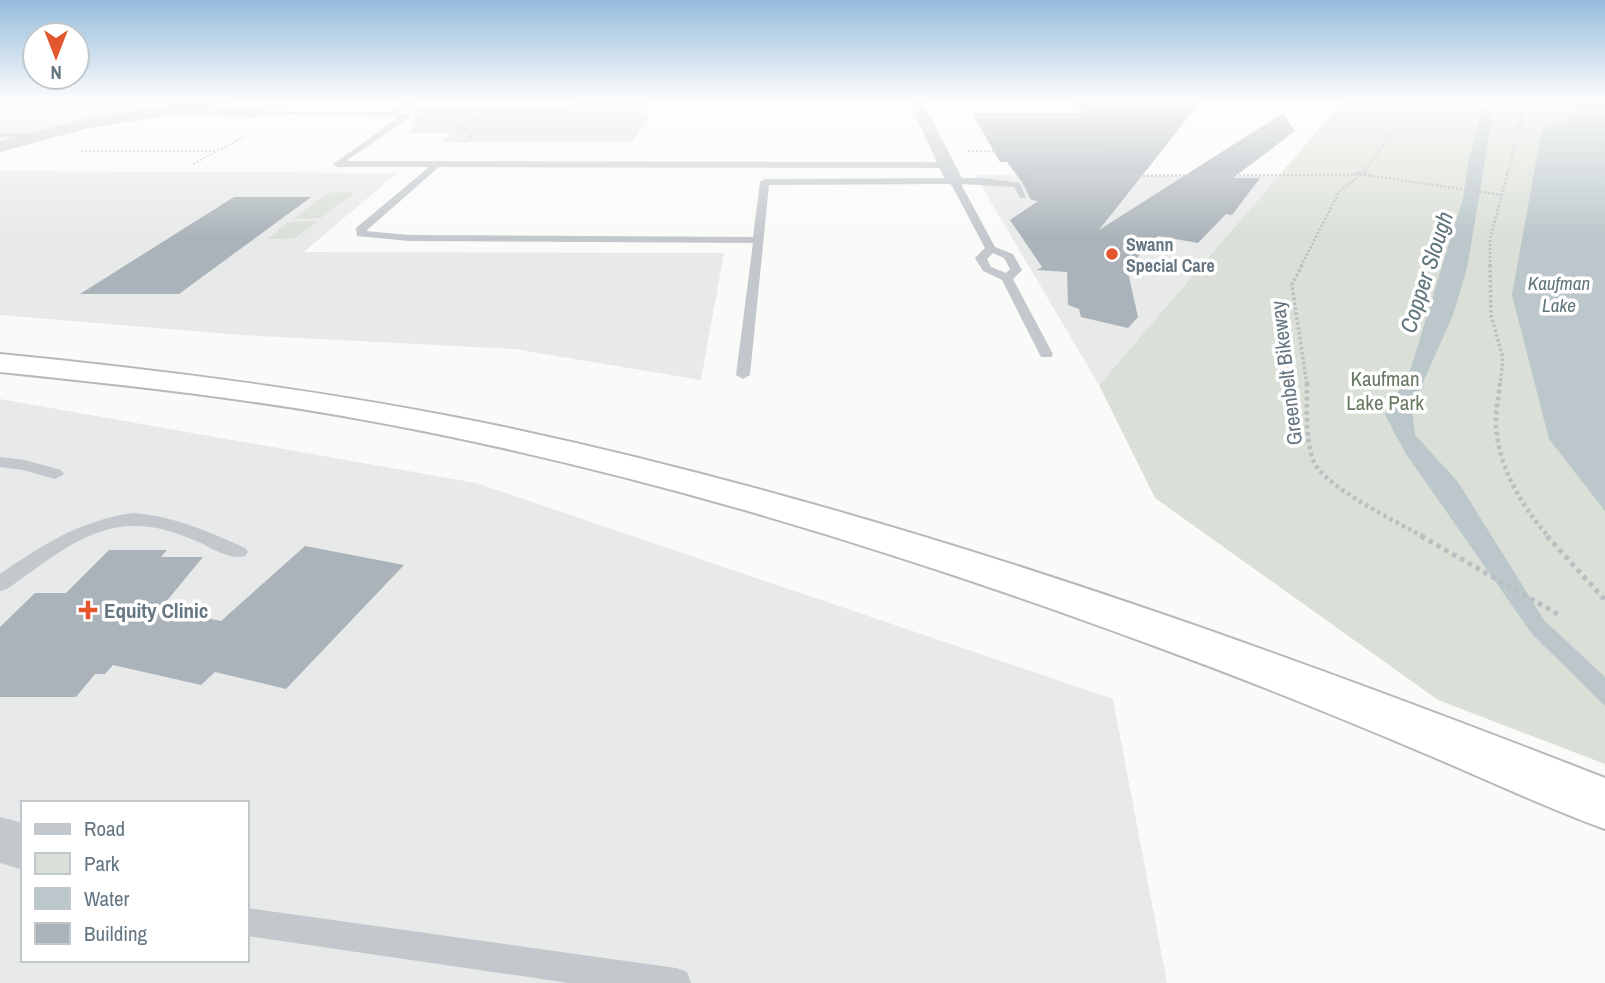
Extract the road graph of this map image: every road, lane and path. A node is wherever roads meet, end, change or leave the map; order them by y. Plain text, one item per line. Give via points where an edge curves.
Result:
1 (224, 147) edge
2 (362, 147) edge
3 (458, 147) edge
4 (938, 147) edge
5 (1050, 147) edge
6 (1382, 147) edge
7 (1513, 147) edge
8 (82, 151) dead end
9 (216, 151) junction
10 (964, 151) dead end
11 (1054, 152) junction
12 (1107, 152) dead end
13 (193, 164) dead end
14 (437, 164) junction
15 (947, 165) junction
16 (1365, 172) junction
17 (1358, 175) junction
18 (1030, 176) dead end
19 (1373, 176) junction
20 (955, 182) junction
21 (1498, 195) junction
22 (1023, 196) dead end
23 (759, 240) junction
24 (990, 249) junction
25 (1007, 278) junction
26 (1046, 354) dead end
27 (0, 363) edge
28 (743, 375) dead end
29 (0, 462) edge
30 (55, 474) dead end
31 (239, 552) dead end
32 (0, 584) edge
33 (1605, 600) edge
34 (1561, 616) dead end
35 (1605, 804) edge
36 (0, 840) edge
37 (21, 846) edge
38 (248, 922) edge
39 (676, 983) edge

1 - 9 path
2 - 14 lane via 337,164
3 - 14 path
4 - 15 street
5 - 11 path
6 - 16 path
7 - 21 path
8 - 9 path
9 - 13 path
10 - 11 path
11 - 12 path
14 - 15 lane
14 - 23 lane via 360,230 361,234 409,239
15 - 20 street
16 - 17 path, Greenbelt Bikeway via 1354,173
16 - 19 path, Greenbelt Bikeway
17 - 18 path, Greenbelt Bikeway
17 - 19 path, Greenbelt Bikeway
17 - 34 path, Greenbelt Bikeway via 1339,192 1292,285 1314,463 1357,499
19 - 21 path, Greenbelt Bikeway
20 - 22 lane via 1017,185
20 - 23 lane via 765,182
20 - 24 lane
21 - 33 path via 1490,239 1491,315 1503,358 1496,425 1502,464 1536,523
23 - 28 lane
24 - 25 lane via 981,258 987,269
24 - 25 lane via 1009,256 1016,270
25 - 26 lane
27 - 35 highway via 227,388 359,409 463,429 759,502 1102,611 1339,696
29 - 30 lane
31 - 32 lane via 181,527 151,519 124,519 71,538
36 - 37 street
38 - 39 lane

